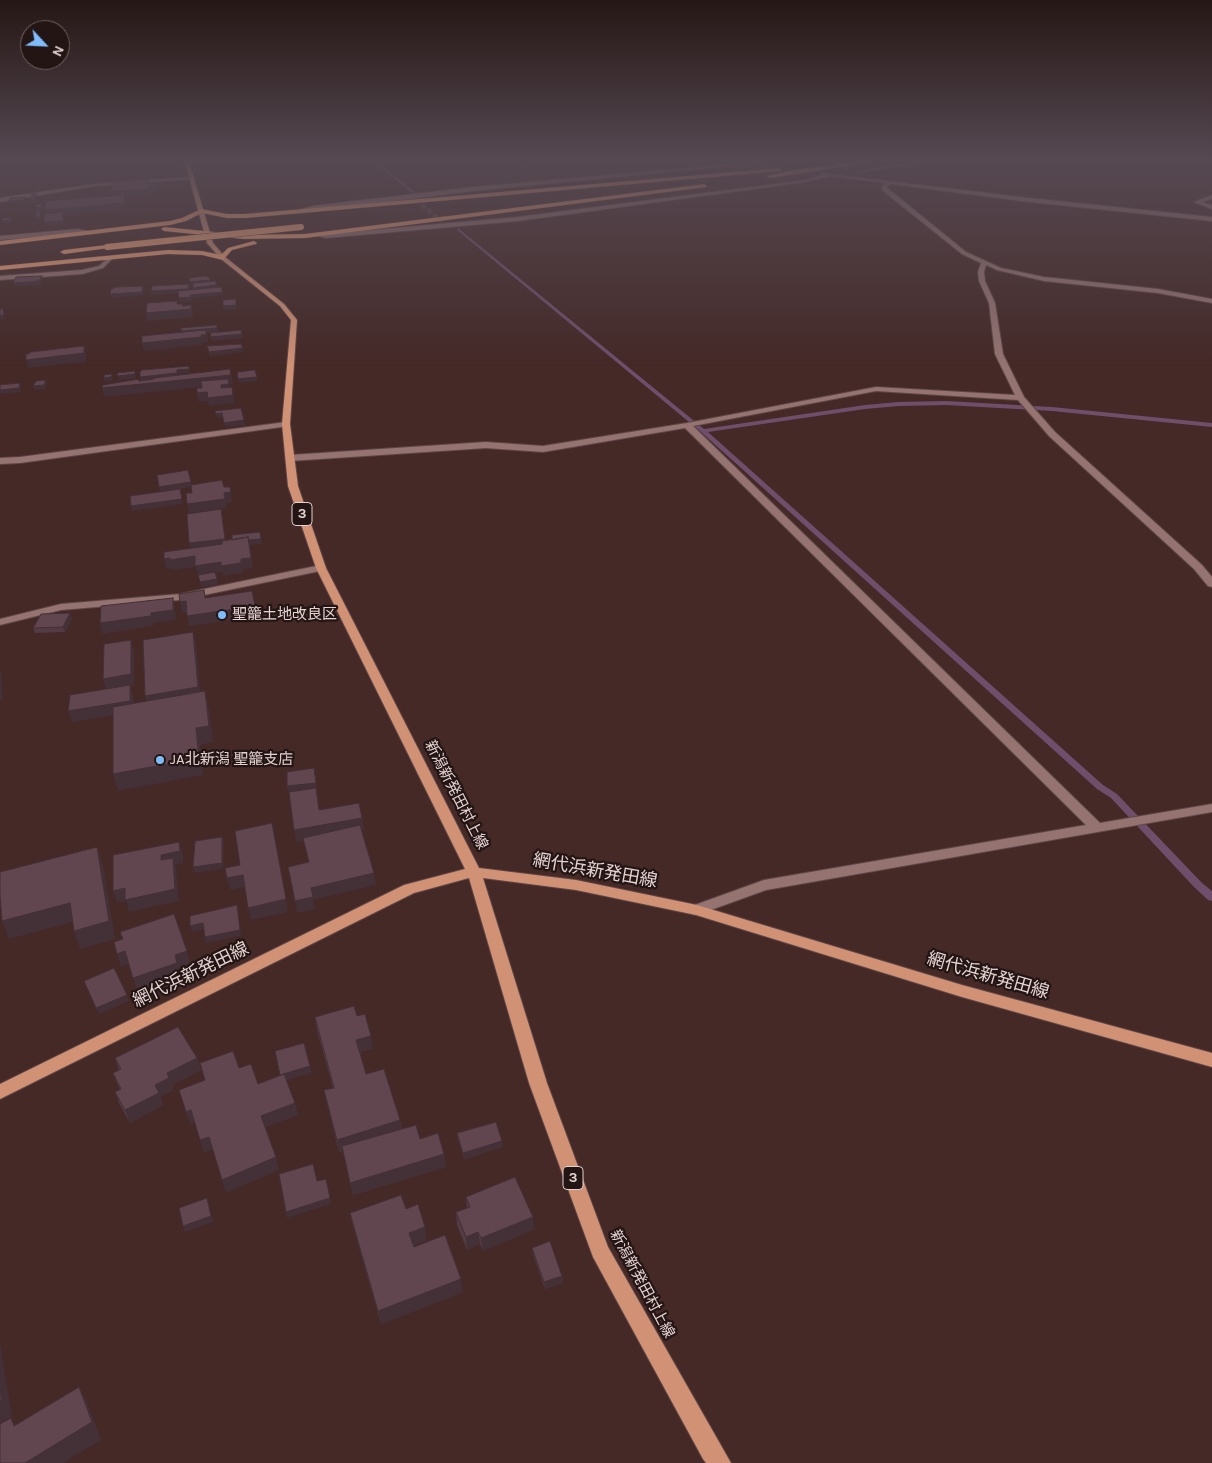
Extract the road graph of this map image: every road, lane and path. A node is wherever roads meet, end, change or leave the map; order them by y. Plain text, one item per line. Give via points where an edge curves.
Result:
1 (126, 229) edge
2 (212, 229) joint
3 (213, 229) edge
4 (214, 229) edge
5 (242, 229) edge
6 (362, 229) edge
7 (393, 229) edge
8 (934, 229) edge
9 (89, 232) junction
10 (318, 235) junction
11 (305, 236) junction
12 (0, 238) edge
13 (276, 239) junction
14 (0, 243) edge
15 (58, 249) dead end
16 (137, 254) junction
17 (110, 258) junction
18 (223, 258) junction
19 (984, 263) junction
20 (0, 268) edge
21 (0, 278) edge
22 (1212, 300) edge
23 (1020, 398) junction
24 (286, 424) junction
25 (688, 425) junction
26 (290, 458) junction
27 (0, 461) edge
28 (321, 568) junction
29 (1212, 584) edge
30 (0, 622) edge
31 (1212, 808) edge
32 (1096, 828) junction
33 (474, 872) junction
34 (697, 910) junction
35 (1212, 1060) edge
36 (0, 1092) edge
37 (720, 1463) edge

1 - 9 highway
2 - 16 highway via 169,248
2 - 18 main road, 新潟新発田村上線 / 3
3 - 11 highway via 254,238
4 - 13 highway
5 - 15 highway, bridge
6 - 10 highway
7 - 10 street
8 - 19 street via 964,253
9 - 12 street
9 - 14 highway
10 - 11 highway
11 - 13 highway
13 - 18 highway via 235,247
16 - 17 highway
16 - 18 highway via 183,251
17 - 20 highway
17 - 21 street via 101,266 82,272
18 - 24 main road, 新潟新発田村上線 / 3 via 282,305 294,320
19 - 22 street via 1044,278
19 - 23 street via 982,281 992,303 999,354
23 - 25 street via 876,389
23 - 29 street via 1052,434 1198,567
24 - 26 main road, 新潟新発田村上線 / 3
24 - 27 street
25 - 26 street via 543,449 486,445
25 - 32 street
26 - 28 main road, 新潟新発田村上線 / 3 via 293,486
28 - 30 street via 180,597 61,607
28 - 33 main road, 新潟新発田村上線 / 3
31 - 32 street
32 - 34 street via 764,885
33 - 34 main road, 網代浜新発田線 via 576,885
33 - 36 main road, 網代浜新発田線 via 409,888
33 - 37 main road, 新潟新発田村上線 / 3 via 538,1083 600,1251
34 - 35 main road, 網代浜新発田線 via 962,991

